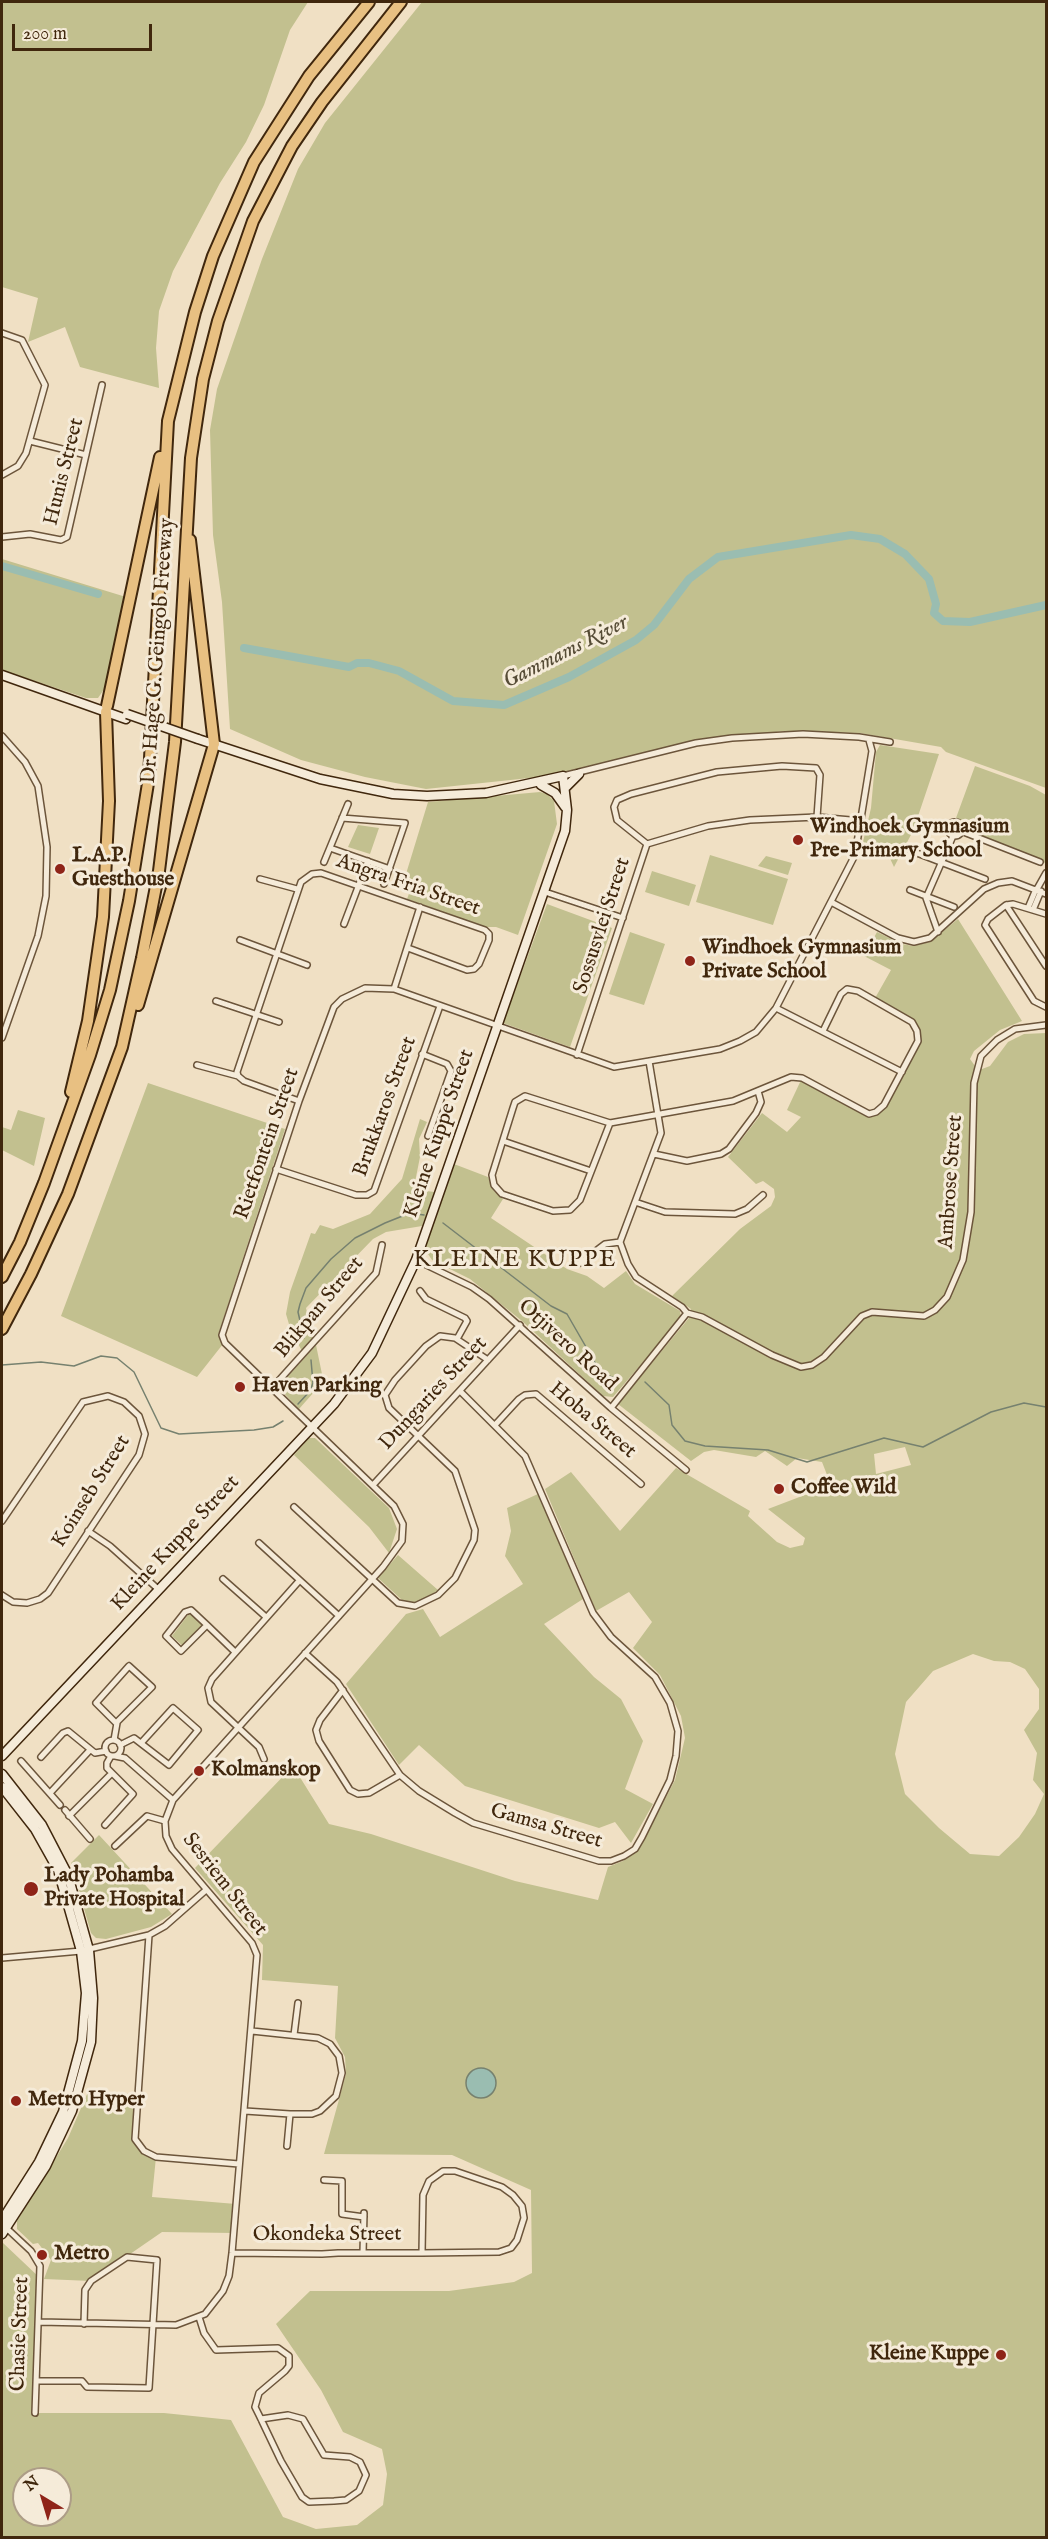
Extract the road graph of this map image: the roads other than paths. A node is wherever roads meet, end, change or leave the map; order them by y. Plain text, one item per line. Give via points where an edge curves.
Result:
1 (369, 2) edge
2 (401, 2) edge
3 (2, 333) edge
4 (102, 384) dead end
5 (168, 421) junction
6 (30, 441) junction
7 (86, 455) junction
8 (2, 475) edge
9 (187, 510) junction
10 (2, 537) edge
11 (2, 674) edge
12 (107, 709) junction
13 (2, 736) edge
14 (869, 740) junction
15 (890, 742) dead end
16 (213, 746) junction
17 (577, 775) joint
18 (564, 782) junction
19 (541, 785) junction
20 (348, 804) dead end
21 (567, 810) junction
22 (817, 817) junction
23 (342, 818) junction
24 (862, 821) junction
25 (962, 831) junction
26 (953, 836) junction
27 (647, 844) junction
28 (330, 848) junction
29 (909, 850) dead end
30 (368, 861) junction
31 (324, 862) dead end
32 (1040, 862) dead end
33 (941, 864) junction
34 (390, 869) junction
35 (1047, 873) edge
36 (260, 879) dead end
37 (985, 879) dead end
38 (384, 884) dead end
39 (359, 885) junction
40 (297, 889) junction
41 (910, 890) dead end
42 (1040, 891) edge
43 (545, 892) junction
44 (926, 898) junction
45 (831, 902) junction
46 (1006, 905) junction
47 (420, 907) junction
48 (954, 907) dead end
49 (1030, 909) junction
50 (1047, 914) edge
51 (623, 918) junction
52 (344, 924) dead end
53 (938, 932) junction
54 (240, 940) dead end
55 (408, 948) junction
56 (276, 953) junction
57 (307, 965) dead end
58 (1047, 966) edge
59 (394, 989) junction
60 (216, 1001) dead end
61 (440, 1006) junction
62 (1047, 1007) edge
63 (776, 1008) junction
64 (256, 1014) junction
65 (279, 1022) dead end
66 (1047, 1025) edge
67 (495, 1027) junction
68 (823, 1031) junction
69 (2, 1038) edge
70 (122, 1047) junction
71 (422, 1054) junction
72 (577, 1055) junction
73 (649, 1061) junction
74 (197, 1065) dead end
75 (902, 1072) junction
76 (238, 1076) junction
77 (758, 1091) junction
78 (299, 1101) junction
79 (658, 1113) junction
80 (610, 1123) junction
81 (428, 1136) dead end
82 (60, 1139) junction
83 (503, 1141) junction
84 (654, 1154) junction
85 (276, 1169) junction
86 (591, 1171) junction
87 (763, 1195) dead end
88 (635, 1202) junction
89 (620, 1242) junction
90 (382, 1245) dead end
91 (416, 1260) junction
92 (580, 1263) dead end
93 (2, 1277) edge
94 (420, 1291) dead end
95 (687, 1313) junction
96 (520, 1325) junction
97 (2, 1329) edge
98 (458, 1339) junction
99 (488, 1360) junction
100 (273, 1387) junction
101 (460, 1391) junction
102 (611, 1408) junction
103 (495, 1425) junction
104 (311, 1428) junction
105 (418, 1436) junction
106 (686, 1470) dead end
107 (641, 1484) dead end
108 (373, 1485) junction
109 (294, 1507) dead end
110 (2, 1518) edge
111 (88, 1531) junction
112 (259, 1543) dead end
113 (223, 1579) dead end
114 (372, 1579) junction
115 (299, 1581) junction
116 (158, 1589) junction
117 (2, 1595) edge
118 (339, 1616) junction
119 (266, 1617) junction
120 (207, 1625) junction
121 (235, 1652) junction
122 (305, 1653) junction
123 (343, 1690) junction
124 (117, 1723) junction
125 (237, 1728) junction
126 (114, 1740) junction
127 (141, 1742) junction
128 (120, 1746) junction
129 (90, 1750) junction
130 (106, 1751) junction
131 (2, 1756) edge
132 (113, 1756) junction
133 (41, 1757) dead end
134 (125, 1758) junction
135 (264, 1759) dead end
136 (21, 1761) dead end
137 (112, 1773) junction
138 (2, 1774) edge
139 (400, 1775) junction
140 (2, 1787) edge
141 (50, 1793) junction
142 (173, 1800) junction
143 (60, 1805) dead end
144 (65, 1810) dead end
145 (69, 1816) junction
146 (165, 1821) junction
147 (105, 1825) dead end
148 (90, 1839) dead end
149 (115, 1846) dead end
150 (206, 1890) junction
151 (149, 1935) junction
152 (85, 1950) junction
153 (2, 1958) edge
154 (298, 2003) dead end
155 (252, 2031) junction
156 (294, 2035) junction
157 (245, 2111) junction
158 (290, 2114) junction
159 (286, 2146) dead end
160 (239, 2164) junction
161 (324, 2180) dead end
162 (4, 2229) edge
163 (232, 2253) junction
164 (363, 2253) junction
165 (422, 2253) junction
166 (199, 2317) junction
167 (40, 2322) junction
168 (84, 2324) junction
169 (154, 2325) junction
170 (37, 2381) junction
171 (35, 2413) dead end
172 (261, 2420) junction

1 - 5 highway, Dr. Hage G. Geingob Freeway via 309,76 254,162 210,268 180,365
2 - 9 highway, Dr. Hage G. Geingob Freeway via 292,146 253,221 218,321 203,379
3 - 6 street via 22,340 45,384
4 - 7 street, Hunis Street
5 - 12 highway
5 - 82 highway, Dr. Hage G. Geingob Freeway via 144,819 110,990
6 - 7 street
6 - 8 street via 20,463
7 - 10 street, Hunis Street via 67,537
9 - 16 highway
9 - 70 highway, Dr. Hage G. Geingob Freeway via 168,806 159,871
11 - 12 street
12 - 16 street, bridge
12 - 82 highway via 109,801 99,951 88,1021
13 - 69 street via 25,762 38,786 47,865 38,936
14 - 15 street
14 - 17 street via 803,734 732,738 696,743
14 - 24 street, Rietfontein Street via 872,750
16 - 18 street via 320,779 393,794 486,793
16 - 19 street via 326,783 393,797 464,797
16 - 70 highway via 139,1002
17 - 18 street
18 - 19 street
18 - 21 street, Kleine Kuppe Street
19 - 21 street via 555,793
20 - 23 street
21 - 43 street, Kleine Kuppe Street via 563,838
22 - 24 street, Sossusvlei Street
22 - 27 street, Sossusvlei Street via 708,826
22 - 27 street via 820,775 812,766 717,772 617,800 617,820
23 - 28 street
23 - 34 street via 405,823
24 - 45 street, Rietfontein Street via 855,855
25 - 26 street
25 - 26 street via 959,824 950,823 948,832
25 - 32 street
26 - 33 street
27 - 51 street, Sossusvlei Street
28 - 30 street
28 - 31 street
29 - 33 street
30 - 34 street
30 - 39 street
33 - 37 street
33 - 44 street
34 - 38 street
35 - 42 street
36 - 40 street
39 - 40 street, Angra Fria Street via 317,873 305,878
39 - 47 street, Angra Fria Street
39 - 52 street
40 - 56 street
41 - 44 street
42 - 49 street
42 - 53 street via 1012,881 998,883 984,889
43 - 51 street
43 - 67 street, Kleine Kuppe Street
44 - 48 street
44 - 53 street
45 - 53 street via 898,938 921,941
45 - 63 street, Rietfontein Street
46 - 49 street
46 - 58 street
46 - 62 street via 988,919 986,929 1034,1000
47 - 55 street
47 - 55 street, Angra Fria Street via 485,930 489,940 479,964 467,970
49 - 50 street
51 - 72 street, Sossusvlei Street
54 - 56 street
55 - 59 street
56 - 57 street
56 - 64 street
59 - 61 street, Rietfontein Street
59 - 78 street, Rietfontein Street via 364,988 334,1007
60 - 64 street
61 - 67 street, Rietfontein Street
61 - 71 street, Brukkaros Street
63 - 68 street
63 - 73 street, Rietfontein Street via 756,1032 730,1046
64 - 65 street
64 - 76 street
66 - 95 street, Ambrose Street via 1015,1029 981,1056 974,1083 971,1212 963,1260 948,1297 935,1310 924,1316 872,1312 862,1316 824,1357 801,1367
67 - 72 street, Rietfontein Street
67 - 91 street, Kleine Kuppe Street
68 - 75 street
68 - 75 street via 841,994 847,989 858,991 912,1022 917,1031 918,1041
70 - 97 highway, Dr. Hage G. Geingob Freeway via 68,1194
71 - 81 street via 447,1064 451,1071
71 - 85 street, Brukkaros Street via 374,1191 356,1195
72 - 73 street, Rietfontein Street via 614,1067
73 - 79 street
74 - 76 street
75 - 77 street via 884,1106 876,1112 868,1113 802,1078 791,1077
76 - 78 street
77 - 79 street via 733,1101
77 - 84 street via 761,1102 756,1113 721,1154 687,1161
78 - 85 street, Rietfontein Street
79 - 80 street
79 - 84 street via 662,1128
80 - 83 street via 525,1096 515,1102
80 - 86 street
82 - 93 highway, Dr. Hage G. Geingob Freeway via 20,1242
83 - 86 street
83 - 86 street via 492,1175 502,1194 553,1210 570,1210 580,1200
84 - 88 street
85 - 100 street, Rietfontein Street via 222,1335 225,1343
87 - 88 street via 735,1214 665,1212
88 - 89 street
89 - 92 street via 605,1244
89 - 95 street, Ambrose Street via 636,1277
90 - 100 street, Blikpan Street via 376,1273
91 - 96 street, Otjivero Road via 475,1289
91 - 104 street, Kleine Kuppe Street via 372,1353
94 - 98 street via 426,1299 465,1318 467,1322
95 - 102 street
96 - 99 street, Dungaries Street
96 - 102 street, Otjivero Road
98 - 99 street
98 - 105 street via 440,1336 430,1342 386,1395 387,1406
99 - 101 street, Dungaries Street
100 - 104 street, Rietfontein Street
101 - 103 street, Gamsa Street
101 - 105 street, Dungaries Street
102 - 106 street, Otjivero Road
103 - 107 street, Hoba Street via 523,1396 541,1396
103 - 139 street, Gamsa Street via 529,1463 594,1614 611,1637 650,1671 663,1689 678,1731 670,1780 635,1849 611,1861 599,1861 473,1823
104 - 108 street, Sesriem Street
104 - 116 street, Kleine Kuppe Street
105 - 108 street, Dungaries Street
105 - 114 street via 459,1478 475,1530 474,1540 454,1578 425,1603 402,1605
108 - 114 street, Sesriem Street via 401,1515 404,1532 398,1549
109 - 114 street
110 - 111 street, Koinseb Street via 78,1407 90,1398 108,1396 124,1402 139,1416 144,1440 139,1455
111 - 116 street
111 - 117 street, Koinseb Street via 48,1593 40,1599 21,1603
112 - 115 street
113 - 119 street
114 - 118 street, Sesriem Street
115 - 118 street
115 - 119 street
116 - 131 street, Kleine Kuppe Street
118 - 122 street, Sesriem Street
119 - 121 street
120 - 120 street via 181,1651 167,1639 166,1632 188,1610
120 - 121 street
121 - 125 street via 212,1678 207,1692 211,1702
122 - 123 street, Gamsa Street
122 - 125 street, Sesriem Street
123 - 139 street, Gamsa Street
123 - 139 street via 316,1730 350,1790 369,1793
124 - 124 street via 152,1687 131,1666 96,1702
124 - 126 street
125 - 135 street via 259,1748
125 - 142 street, Sesriem Street
126 - 128 street
126 - 130 street via 107,1743
127 - 127 street via 169,1765 198,1730 172,1708
127 - 128 street via 131,1738
128 - 132 street
128 - 134 street
129 - 130 street
129 - 133 street via 69,1731
129 - 141 street
130 - 132 street
132 - 134 street
132 - 137 street via 106,1765
134 - 142 street
136 - 141 street
137 - 145 street
137 - 147 street via 133,1797
138 - 152 street via 56,1849 71,1884
140 - 152 street via 35,1829 58,1870
141 - 143 street
142 - 146 street, Sesriem Street
144 - 145 street
145 - 148 street
146 - 149 street via 147,1816
146 - 150 street, Sesriem Street via 172,1849
150 - 151 street
150 - 155 street, Sesriem Street via 255,1948
151 - 152 street
151 - 160 street via 135,2139 144,2151 156,2157
152 - 153 street
152 - 162 street via 85,2019 70,2091 48,2145
154 - 156 street
155 - 156 street
155 - 157 street, Sesriem Street
156 - 158 street via 330,2044 339,2056 342,2073 336,2096 329,2105 312,2114
157 - 158 street
157 - 160 street, Sesriem Street
158 - 159 street
160 - 163 street, Sesriem Street
161 - 164 street via 345,2181 342,2214 364,2215
162 - 167 street, Chasie Street via 38,2260
163 - 164 street, Okondeka Street
163 - 166 street, Sesriem Street via 223,2291
164 - 165 street, Okondeka Street
165 - 165 street, Okondeka Street via 500,2252 511,2248 521,2231 522,2206 502,2187 443,2171 424,2189
166 - 169 street, Sesriem Street via 176,2325
166 - 172 street via 216,2350 278,2348 290,2356 289,2366 263,2387 256,2398
167 - 168 street, Sesriem Street
167 - 170 street, Chasie Street
168 - 169 street, Sesriem Street
168 - 169 street via 87,2286 133,2256 157,2260
169 - 170 street via 151,2385 147,2389 84,2387 82,2381
170 - 171 street, Chasie Street
172 - 172 street via 302,2498 309,2502 346,2500 359,2491 366,2475 360,2462 324,2455 303,2420 288,2415

